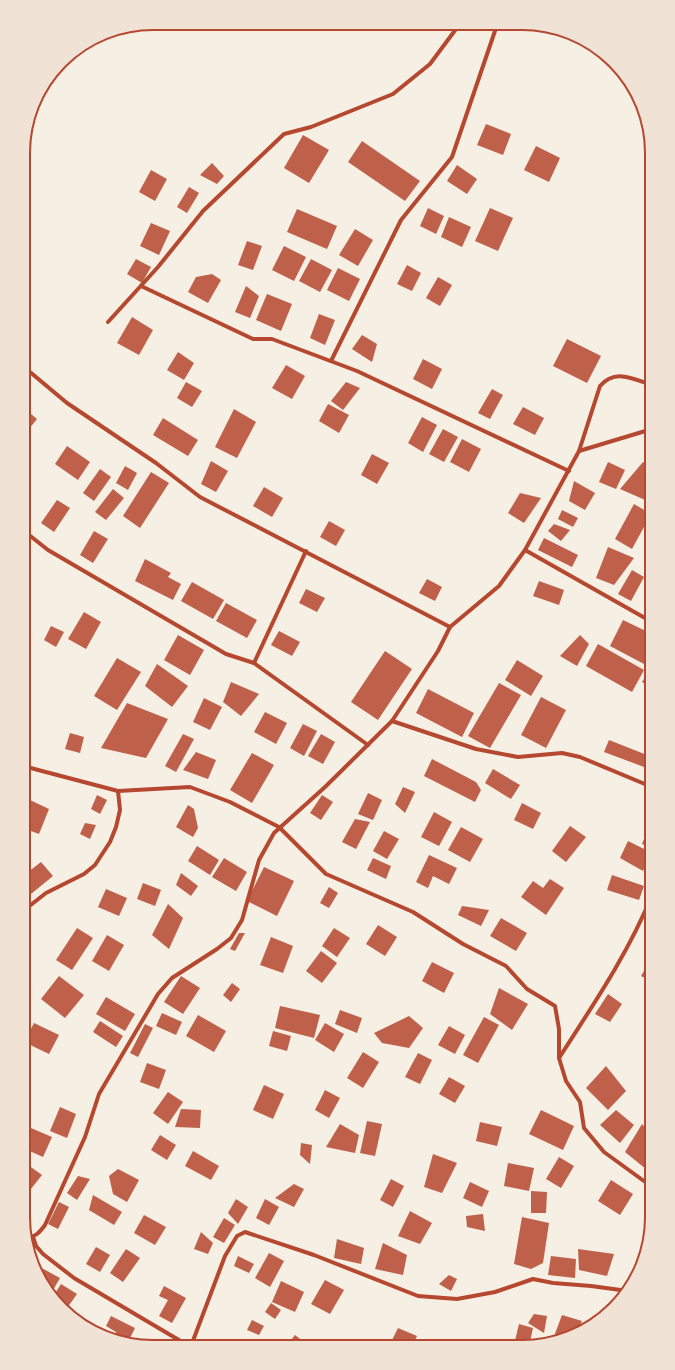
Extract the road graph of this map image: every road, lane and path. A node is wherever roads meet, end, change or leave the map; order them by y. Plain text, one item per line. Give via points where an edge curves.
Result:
1 (455, 30) edge
2 (495, 30) edge
3 (141, 286) junction
4 (108, 322) dead end
5 (331, 361) junction
6 (30, 372) edge
7 (645, 382) edge
8 (645, 432) edge
9 (579, 451) junction
10 (569, 471) junction
11 (30, 536) edge
12 (525, 550) junction
13 (306, 551) junction
14 (645, 618) edge
15 (450, 627) junction
16 (254, 663) junction
17 (392, 721) junction
18 (368, 745) junction
19 (30, 768) edge
20 (645, 784) edge
21 (118, 791) junction
22 (280, 827) junction
23 (30, 906) edge
24 (645, 913) edge
25 (559, 1058) junction
26 (645, 1182) edge
27 (33, 1237) joint
28 (621, 1290) edge
29 (180, 1340) edge
30 (192, 1340) edge

1 - 3 street via 430,64 393,94 310,127 284,134 203,210
2 - 5 street via 452,157 401,220
3 - 4 street
3 - 5 street via 253,339 272,339
5 - 10 street
6 - 13 street via 67,403 156,463 200,497
7 - 9 street via 614,375 605,380 600,386
8 - 9 street
9 - 10 street
10 - 12 street
11 - 16 street via 48,550 226,654
12 - 14 street
12 - 15 street via 500,586
13 - 15 street
13 - 16 street
15 - 17 street via 438,651
16 - 18 street
17 - 18 street
17 - 20 street via 476,749 518,758 562,753 580,757
18 - 22 street via 326,787
19 - 21 street
21 - 22 street via 190,787 230,802
21 - 23 street via 120,810 116,828 95,865
22 - 25 street via 326,874 413,912 464,944 506,966 527,989 555,1006 559,1029
22 - 27 street via 259,860 238,930 217,949 172,978 158,994 99,1094 85,1136 55,1204 45,1225
24 - 25 street via 608,984
25 - 26 street via 566,1081 580,1102 584,1128 604,1152
27 - 29 street via 43,1254 74,1278
28 - 30 street via 533,1279 495,1292 457,1299 418,1296 245,1232 237,1236 225,1256

